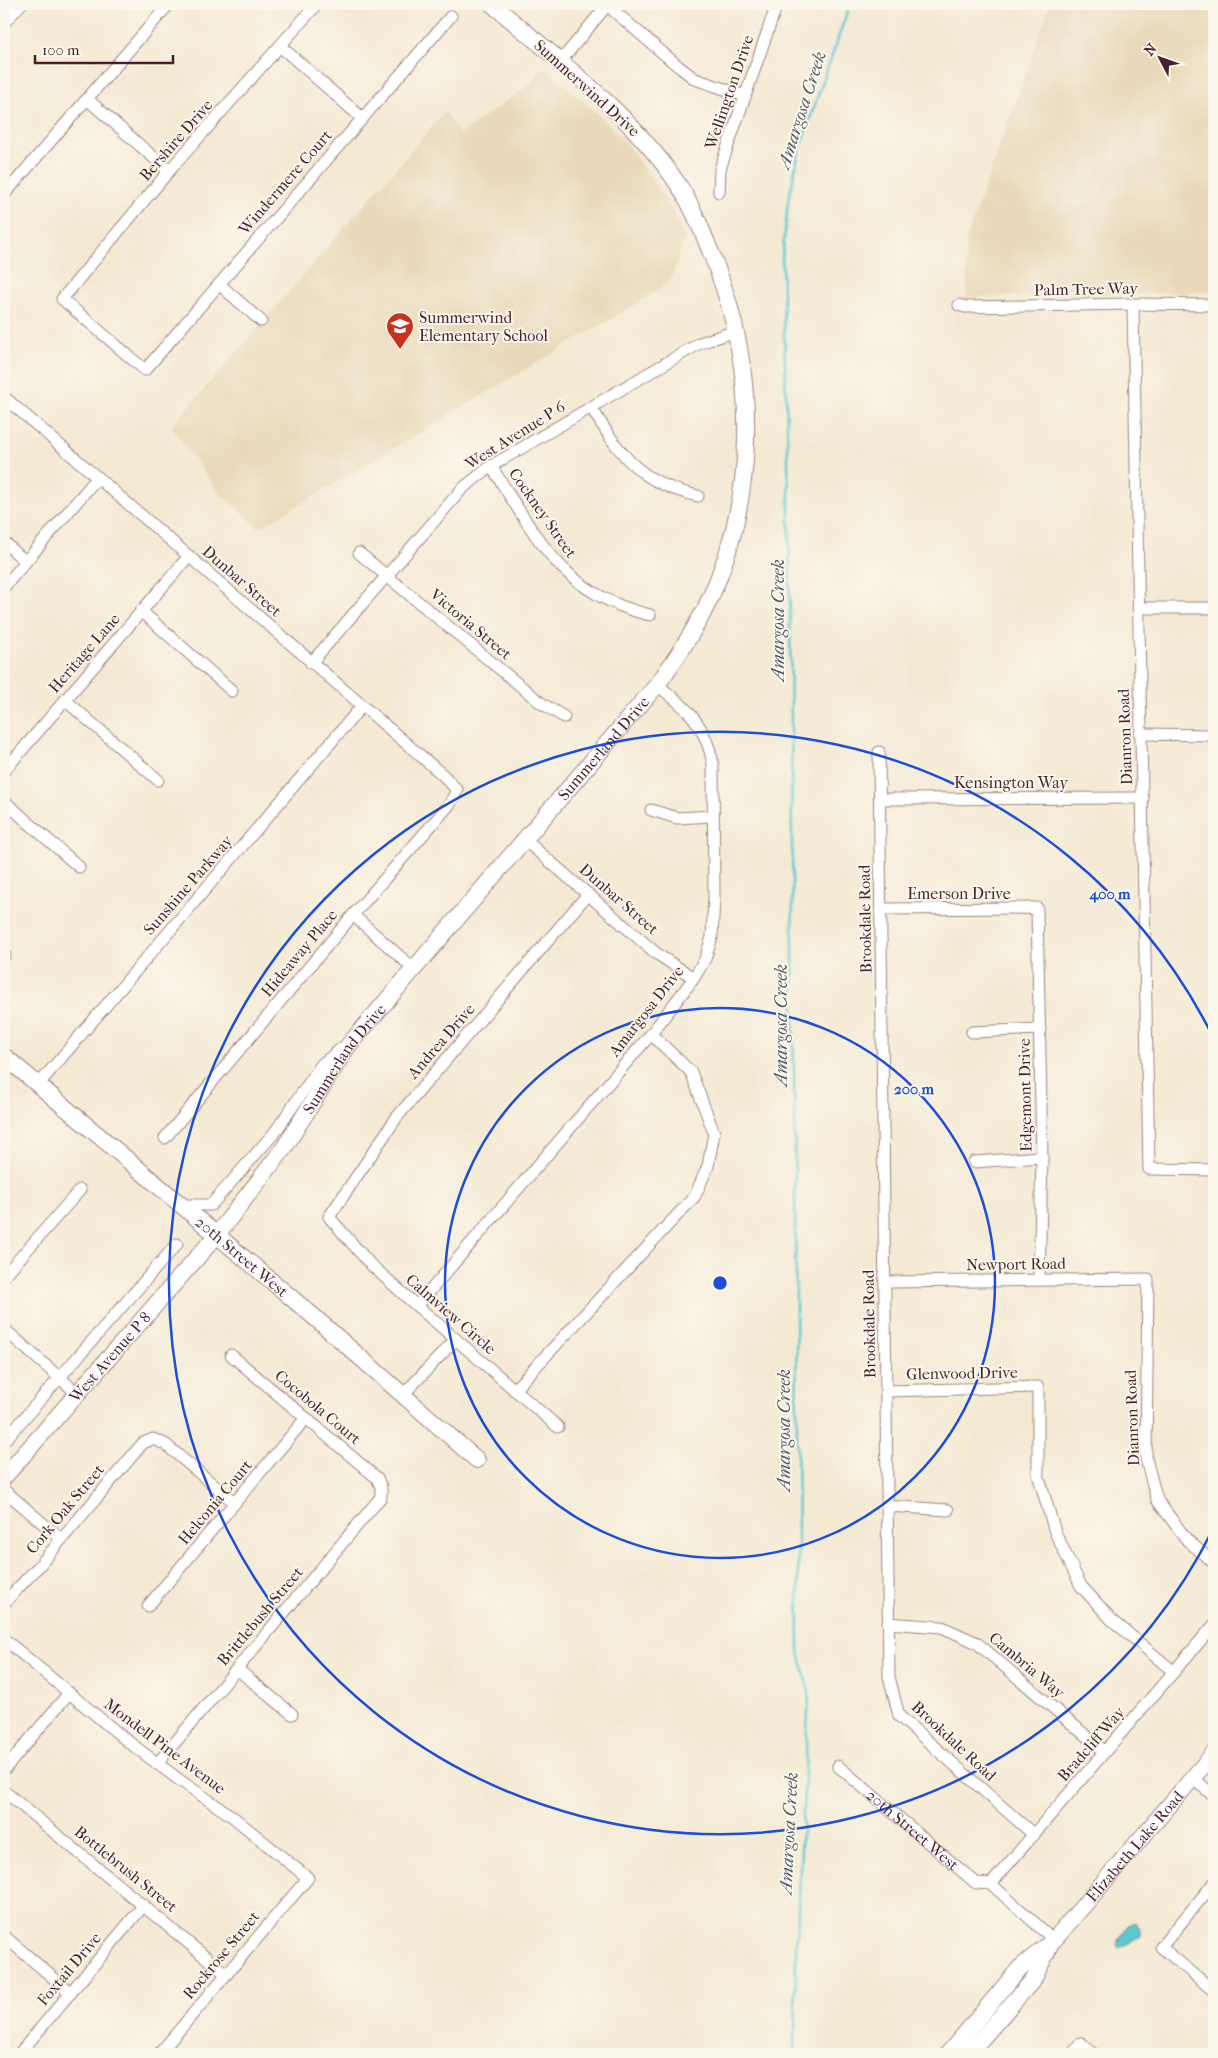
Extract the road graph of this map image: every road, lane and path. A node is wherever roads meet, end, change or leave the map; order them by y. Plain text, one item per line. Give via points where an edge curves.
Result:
1 (21, 4) edge
2 (169, 4) edge
3 (317, 4) edge
4 (492, 4) edge
5 (607, 4) edge
6 (777, 4) edge
7 (451, 16) dead end
8 (4, 24) edge
9 (280, 46) junction
10 (560, 62) junction
11 (745, 96) junction
12 (87, 99) junction
13 (362, 118) junction
14 (170, 171) junction
15 (674, 178) joint
16 (719, 192) dead end
17 (4, 195) edge
18 (218, 284) junction
19 (1133, 304) junction
20 (959, 305) dead end
21 (1214, 305) edge
22 (261, 321) dead end
23 (736, 332) junction
24 (146, 370) joint
25 (4, 396) edge
26 (591, 407) junction
27 (491, 466) junction
28 (98, 477) junction
29 (698, 496) dead end
30 (4, 542) edge
31 (359, 552) dead end
32 (189, 556) junction
33 (25, 561) junction
34 (387, 576) junction
35 (4, 587) edge
36 (1138, 608) junction
37 (1214, 608) edge
38 (141, 611) junction
39 (650, 615) dead end
40 (311, 663) junction
41 (657, 685) junction
42 (232, 691) dead end
43 (65, 700) junction
44 (362, 706) junction
45 (564, 717) dead end
46 (1140, 734) junction
47 (1214, 735) edge
48 (879, 752) dead end
49 (4, 771) edge
50 (158, 780) dead end
51 (457, 790) joint
52 (1143, 798) junction
53 (880, 799) junction
54 (4, 801) edge
55 (651, 810) dead end
56 (712, 816) junction
57 (525, 840) junction
58 (79, 867) dead end
59 (588, 894) junction
60 (1037, 908) joint
61 (882, 909) junction
62 (353, 915) junction
63 (414, 969) junction
64 (694, 978) junction
65 (1040, 1029) junction
66 (972, 1032) dead end
67 (651, 1034) junction
68 (356, 1037) junction
69 (4, 1056) edge
70 (38, 1085) junction
71 (165, 1138) dead end
72 (1042, 1157) junction
73 (974, 1162) dead end
74 (1214, 1170) edge
75 (80, 1190) dead end
76 (179, 1205) junction
77 (329, 1217) joint
78 (216, 1236) junction
79 (177, 1244) dead end
80 (4, 1276) edge
81 (1148, 1279) joint
82 (1039, 1280) junction
83 (885, 1282) junction
84 (417, 1306) junction
85 (4, 1329) edge
86 (455, 1340) junction
87 (231, 1355) dead end
88 (60, 1378) junction
89 (514, 1390) junction
90 (886, 1391) junction
91 (77, 1393) junction
92 (403, 1395) junction
93 (306, 1418) junction
94 (558, 1427) dead end
95 (4, 1441) edge
96 (477, 1460) dead end
97 (4, 1477) edge
98 (381, 1487) joint
99 (4, 1490) edge
100 (235, 1503) junction
101 (888, 1506) junction
102 (948, 1510) dead end
103 (61, 1539) junction
104 (1214, 1563) edge
105 (4, 1603) edge
106 (148, 1606) dead end
107 (888, 1622) junction
108 (1214, 1625) edge
109 (4, 1639) edge
110 (237, 1669) junction
111 (1174, 1672) junction
112 (69, 1693) junction
113 (292, 1714) dead end
114 (1105, 1752) junction
115 (1214, 1753) edge
116 (157, 1764) junction
117 (838, 1766) dead end
118 (4, 1770) edge
119 (1193, 1778) junction
120 (4, 1791) edge
121 (1214, 1796) edge
122 (1034, 1835) junction
123 (308, 1878) joint
124 (1214, 1883) edge
125 (991, 1884) junction
126 (144, 1905) junction
127 (4, 1936) edge
128 (1054, 1940) junction
129 (226, 1974) junction
130 (1214, 1991) edge
131 (71, 1992) junction
132 (19, 2054) edge
133 (159, 2054) edge
134 (948, 2054) edge
135 (968, 2054) edge
136 (1072, 2054) edge
137 (1094, 2054) edge

1 - 8 street
2 - 12 street
3 - 9 street, Bershire Drive
4 - 10 street, Summerwind Drive
5 - 10 street
5 - 11 street via 695,79
6 - 11 street, Wellington Drive
7 - 13 street, Windermere Court
9 - 13 street
9 - 14 street, Bershire Drive
10 - 15 street, Summerwind Drive via 614,108
11 - 16 street, Wellington Drive via 720,169
12 - 14 street
12 - 17 street
13 - 18 street, Windermere Court
14 - 24 street, Bershire Drive via 62,299
15 - 23 street, Summerland Drive via 694,211 728,299
18 - 22 street
18 - 24 street, Windermere Court
19 - 20 street, Palm Tree Way
19 - 21 street, Palm Tree Way
19 - 36 street, Dianron Road
23 - 26 street, West Avenue P 6 via 700,343
23 - 41 street, Summerland Drive via 746,394 744,478 736,515 722,568 705,608
25 - 28 street, Dunbar Street
26 - 27 street, West Avenue P 6
26 - 29 street via 624,458 662,485
27 - 34 street, West Avenue P 6 via 462,489
27 - 39 street, Cockney Street via 547,551 565,572 585,588 626,609
28 - 32 street, Dunbar Street
28 - 33 street
30 - 33 street
31 - 34 street, Victoria Street
32 - 38 street, Heritage Lane
32 - 40 street, Dunbar Street
33 - 35 street
34 - 40 street, West Avenue P 6
34 - 45 street, Victoria Street via 541,703
36 - 37 street
36 - 46 street, Dianron Road
38 - 42 street
38 - 43 street, Heritage Lane
40 - 44 street, Dunbar Street
41 - 56 street, Amargosa Drive via 697,720 708,741 713,763
41 - 57 street, Summerland Drive
43 - 49 street, Heritage Lane
43 - 50 street
44 - 51 street, Dunbar Street
44 - 70 street, Sunshine Parkway
46 - 47 street
46 - 52 street, Dianron Road
48 - 53 street, Brookdale Road
51 - 62 street, Hideaway Place via 450,804
52 - 53 street, Kensington Way
52 - 74 street, Dianron Road via 1149,1169
53 - 61 street, Brookdale Road
54 - 58 street
55 - 56 street via 678,818
56 - 64 street, Amargosa Drive via 712,937
57 - 59 street, Dunbar Street
57 - 63 street, Summerland Drive
59 - 64 street, Dunbar Street via 657,954
59 - 77 street, Andrea Drive via 397,1116
60 - 61 street, Emerson Drive
60 - 65 street, Edgemont Drive
61 - 83 street, Brookdale Road
62 - 63 street
62 - 71 street, Hideaway Place
63 - 68 street, Summerland Drive
64 - 67 street, Amargosa Drive
65 - 66 street
65 - 72 street, Edgemont Drive
67 - 84 street, Amargosa Drive
67 - 89 street via 691,1072 714,1133 708,1166 695,1196
68 - 76 street via 322,1064 275,1132 211,1205
68 - 78 street, Summerland Drive via 284,1148
69 - 70 street, 20th Street West
70 - 76 street, 20th Street West
72 - 73 street
72 - 82 street, Edgemont Drive
75 - 80 street
76 - 78 street, 20th Street West
77 - 84 street, Calmview Circle via 370,1264
78 - 91 street, West Avenue P 8
78 - 92 street, 20th Street West
79 - 88 street, West Avenue P 8
81 - 82 street, Newport Road
81 - 104 street, Dianron Road via 1146,1459 1157,1500 1187,1540
82 - 83 street, Newport Road
83 - 90 street, Brookdale Road
84 - 86 street, Calmview Circle
85 - 88 street
86 - 89 street, Calmview Circle
86 - 92 street
87 - 93 street, Cocobola Court
88 - 91 street
88 - 95 street, West Avenue P 8
89 - 94 street, Calmview Circle
90 - 101 street, Brookdale Road
90 - 111 street, Glenwood Drive via 1038,1387 1038,1474 1055,1532 1081,1586 1112,1620
91 - 97 street, West Avenue P 8
92 - 96 street, 20th Street West
93 - 98 street, Cocobola Court via 377,1478
93 - 100 street, Helconia Court
98 - 110 street, Brittlebush Street via 381,1497
99 - 103 street
100 - 103 street, Cork Oak Street via 165,1444 153,1439 142,1443
100 - 106 street, Helconia Court
101 - 102 street
101 - 107 street, Brookdale Road
103 - 105 street, Cork Oak Street
107 - 114 street, Cambria Way via 942,1627 977,1643
107 - 122 street, Brookdale Road via 889,1677 900,1716
108 - 111 street, Bradcliff Way
109 - 112 street, Mondell Pine Avenue
110 - 113 street
110 - 116 street, Brittlebush Street
111 - 114 street, Bradcliff Way
112 - 116 street, Mondell Pine Avenue
112 - 118 street
114 - 122 street, Bradcliff Way
115 - 119 street, Elizabeth Lake Road
116 - 123 street, Mondell Pine Avenue via 233,1817
117 - 125 street, 20th Street West via 976,1883
119 - 121 street
119 - 128 street, Elizabeth Lake Road
120 - 126 street, Bottlebrush Street
122 - 125 street, Bradcliff Way
123 - 129 street, Rockrose Street
124 - 130 street via 1161,1947
125 - 128 street
126 - 129 street, Bottlebrush Street
126 - 131 street, Foxtail Drive
127 - 131 street
128 - 134 street, Elizabeth Lake Road via 1020,1968
128 - 135 street, Elizabeth Lake Road via 1033,1980
129 - 133 street, Rockrose Street
131 - 132 street, Foxtail Drive
136 - 137 street via 1081,2043

